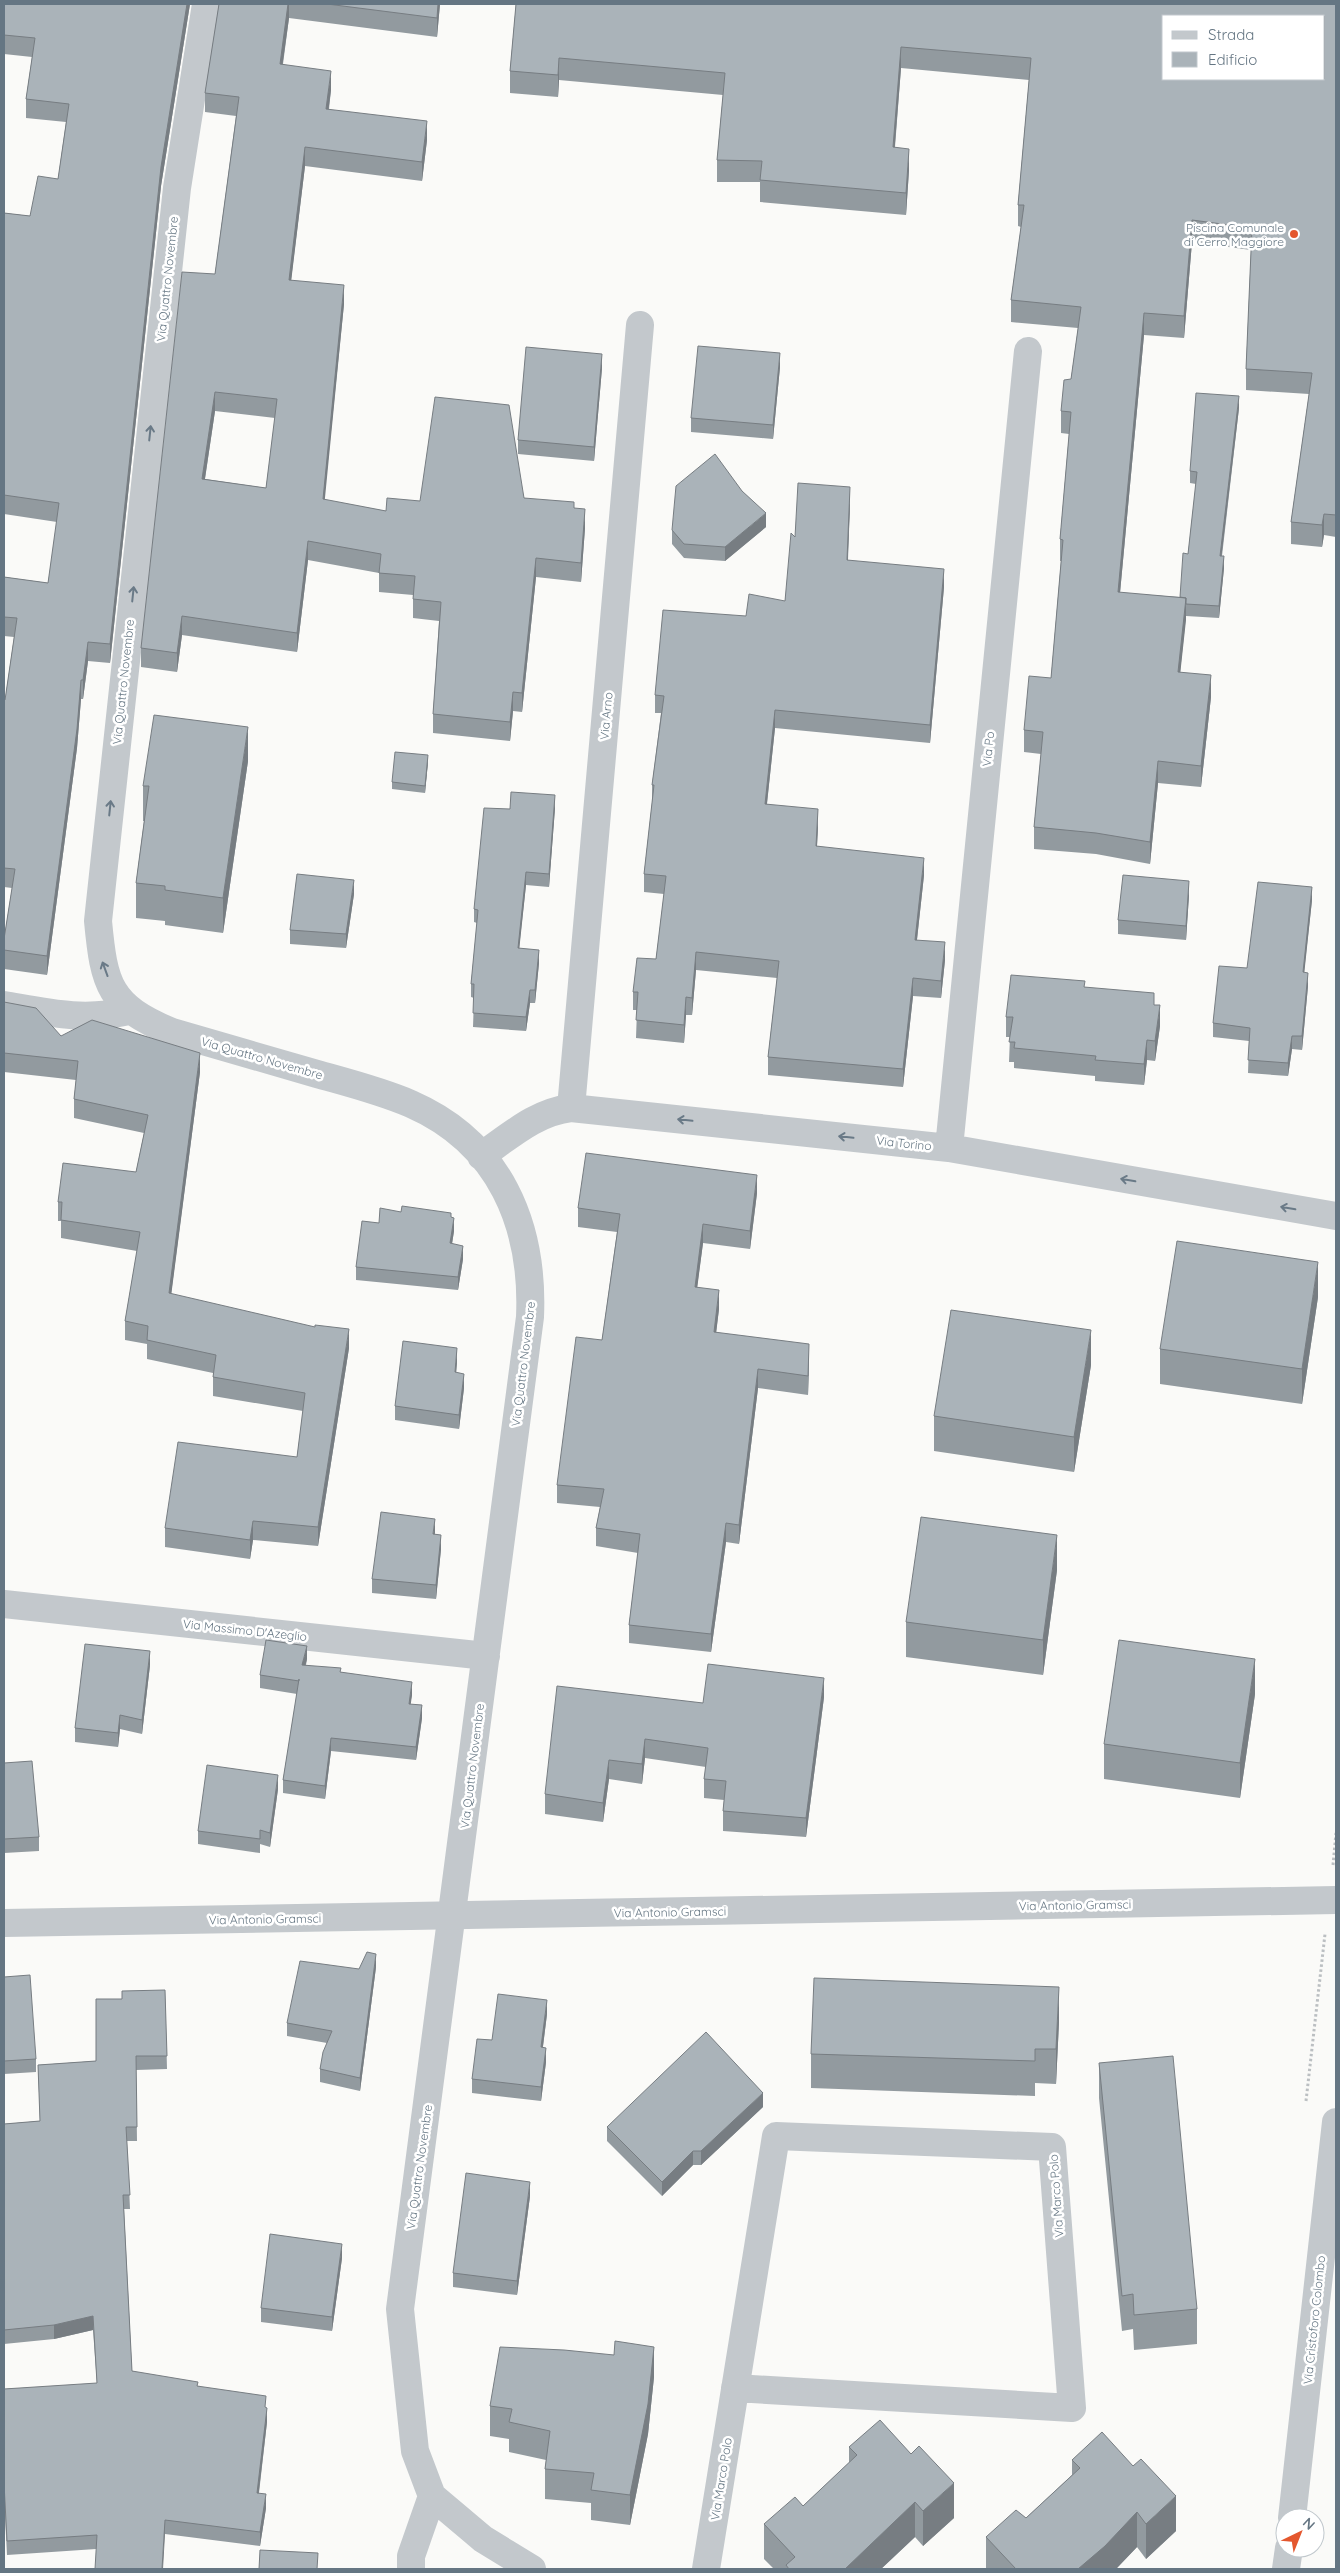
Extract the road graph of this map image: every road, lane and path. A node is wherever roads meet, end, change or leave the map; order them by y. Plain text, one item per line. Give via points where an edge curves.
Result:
1 (206, 4) edge
2 (640, 325) dead end
3 (1028, 351) dead end
4 (4, 1005) edge
5 (129, 1011) junction
6 (571, 1108) junction
7 (949, 1148) junction
8 (481, 1156) junction
9 (1336, 1216) edge
10 (4, 1604) edge
11 (486, 1656) junction
12 (1336, 1900) edge
13 (453, 1916) junction
14 (4, 1924) edge
15 (1336, 2122) edge
16 (735, 2388) junction
17 (432, 2496) junction
18 (1293, 2508) edge
19 (411, 2569) edge
20 (532, 2569) edge
21 (706, 2569) edge

5 -> 1 street, Via Quattro Novembre via 114,992 102,963 98,921 177,188
2 - 6 street, Via Arno
3 - 7 street, Via Po
4 - 5 street via 67,1016 100,1017
5 - 8 street, Via Quattro Novembre via 172,1032 412,1104 461,1135
7 -> 6 street, Via Torino
6 - 8 street, Via Torino via 539,1115
9 -> 7 street, Via Torino
8 - 11 street, Via Quattro Novembre via 513,1204 525,1240 531,1288 530,1317
10 - 11 street, Via Massimo D'Azeglio
11 - 13 street, Via Quattro Novembre
12 - 13 street, Via Antonio Gramsci
13 - 14 street, Via Antonio Gramsci
13 - 17 street, Via Quattro Novembre via 400,2309 415,2451
15 - 18 street, Via Cristoforo Colombo
16 - 16 street, Via Marco Polo via 776,2136 1052,2147 1072,2408
16 - 21 street, Via Marco Polo
17 - 19 street via 411,2556
17 - 20 street, Via Quattro Novembre via 482,2539

